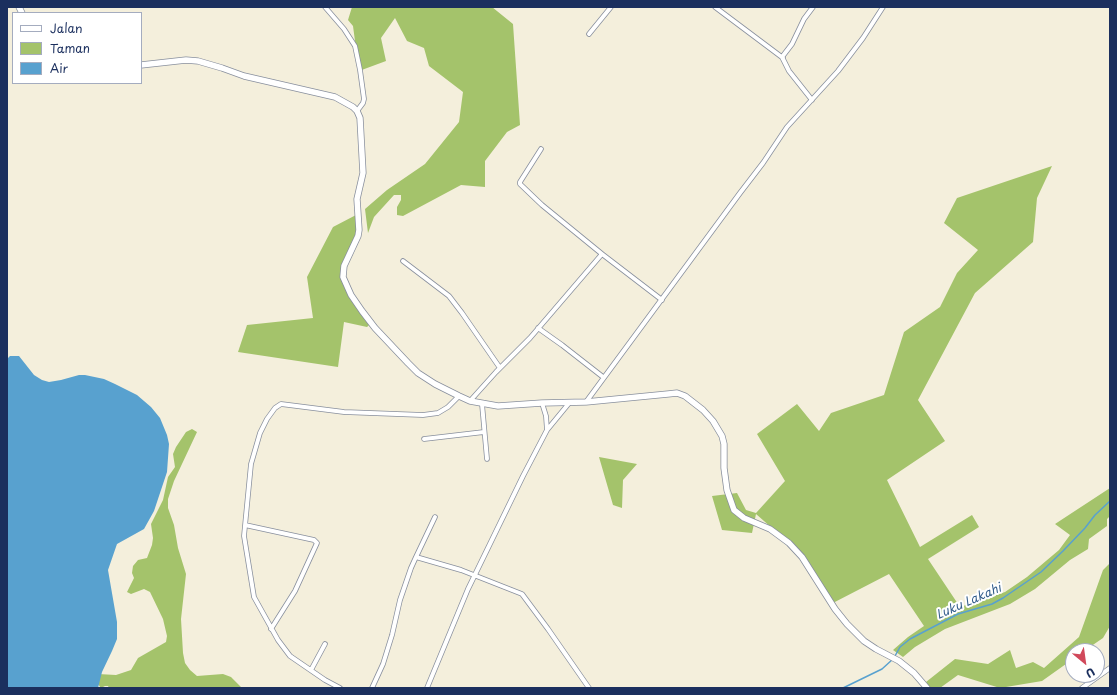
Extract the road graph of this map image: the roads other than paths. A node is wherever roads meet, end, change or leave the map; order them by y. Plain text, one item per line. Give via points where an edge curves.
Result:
1 (325, 7) edge
2 (611, 7) edge
3 (715, 7) edge
4 (813, 7) edge
5 (883, 7) edge
6 (589, 34) dead end
7 (784, 59) junction
8 (142, 65) edge
9 (812, 100) junction
10 (357, 111) junction
11 (541, 149) dead end
12 (602, 254) junction
13 (403, 261) dead end
14 (662, 300) junction
15 (538, 328) junction
16 (500, 368) junction
17 (603, 377) junction
18 (458, 396) junction
19 (470, 401) junction
20 (570, 402) junction
21 (586, 402) junction
22 (542, 403) junction
23 (482, 404) junction
24 (547, 430) junction
25 (484, 432) junction
26 (424, 439) dead end
27 (487, 459) dead end
28 (435, 517) dead end
29 (246, 525) junction
30 (416, 557) junction
31 (475, 575) junction
32 (272, 629) junction
33 (326, 644) dead end
34 (1110, 668) edge
35 (311, 670) junction
36 (340, 688) edge
37 (372, 688) edge
38 (427, 688) edge
39 (589, 688) edge
40 (928, 688) edge
41 (1082, 688) edge

1 - 10 street via 355,46 364,99
2 - 6 street
3 - 7 street
4 - 7 street via 782,57
5 - 9 street via 838,71
7 - 9 street via 789,71
8 - 10 main road via 186,60 198,62 244,76 335,97
9 - 14 street via 787,127
10 - 18 main road via 360,118 363,172 357,199 359,230 342,272 345,283 376,328 418,373
11 - 12 street via 520,184
12 - 14 street
12 - 15 street
13 - 16 street via 449,296
14 - 17 street
15 - 16 street
15 - 17 street
16 - 19 street
17 - 21 street
18 - 19 main road
18 - 29 street via 438,413 423,415 344,412 278,405 260,433 252,460
19 - 23 main road
20 - 21 main road
20 - 22 main road
20 - 24 street
21 - 40 main road via 677,393 693,401 713,421 722,436 727,490 734,510 744,518 770,529 789,543 808,565 843,620 864,641 899,661
22 - 23 main road via 498,406
22 - 24 street
23 - 25 street
24 - 31 street
25 - 26 street
25 - 27 street
28 - 30 street
29 - 32 street via 245,544 254,597
29 - 32 street via 314,540 317,543 295,591
30 - 31 street
30 - 37 street via 400,600 383,664
31 - 38 street
31 - 39 street via 525,596
32 - 35 street via 290,656
33 - 35 street
34 - 41 street
35 - 36 street

